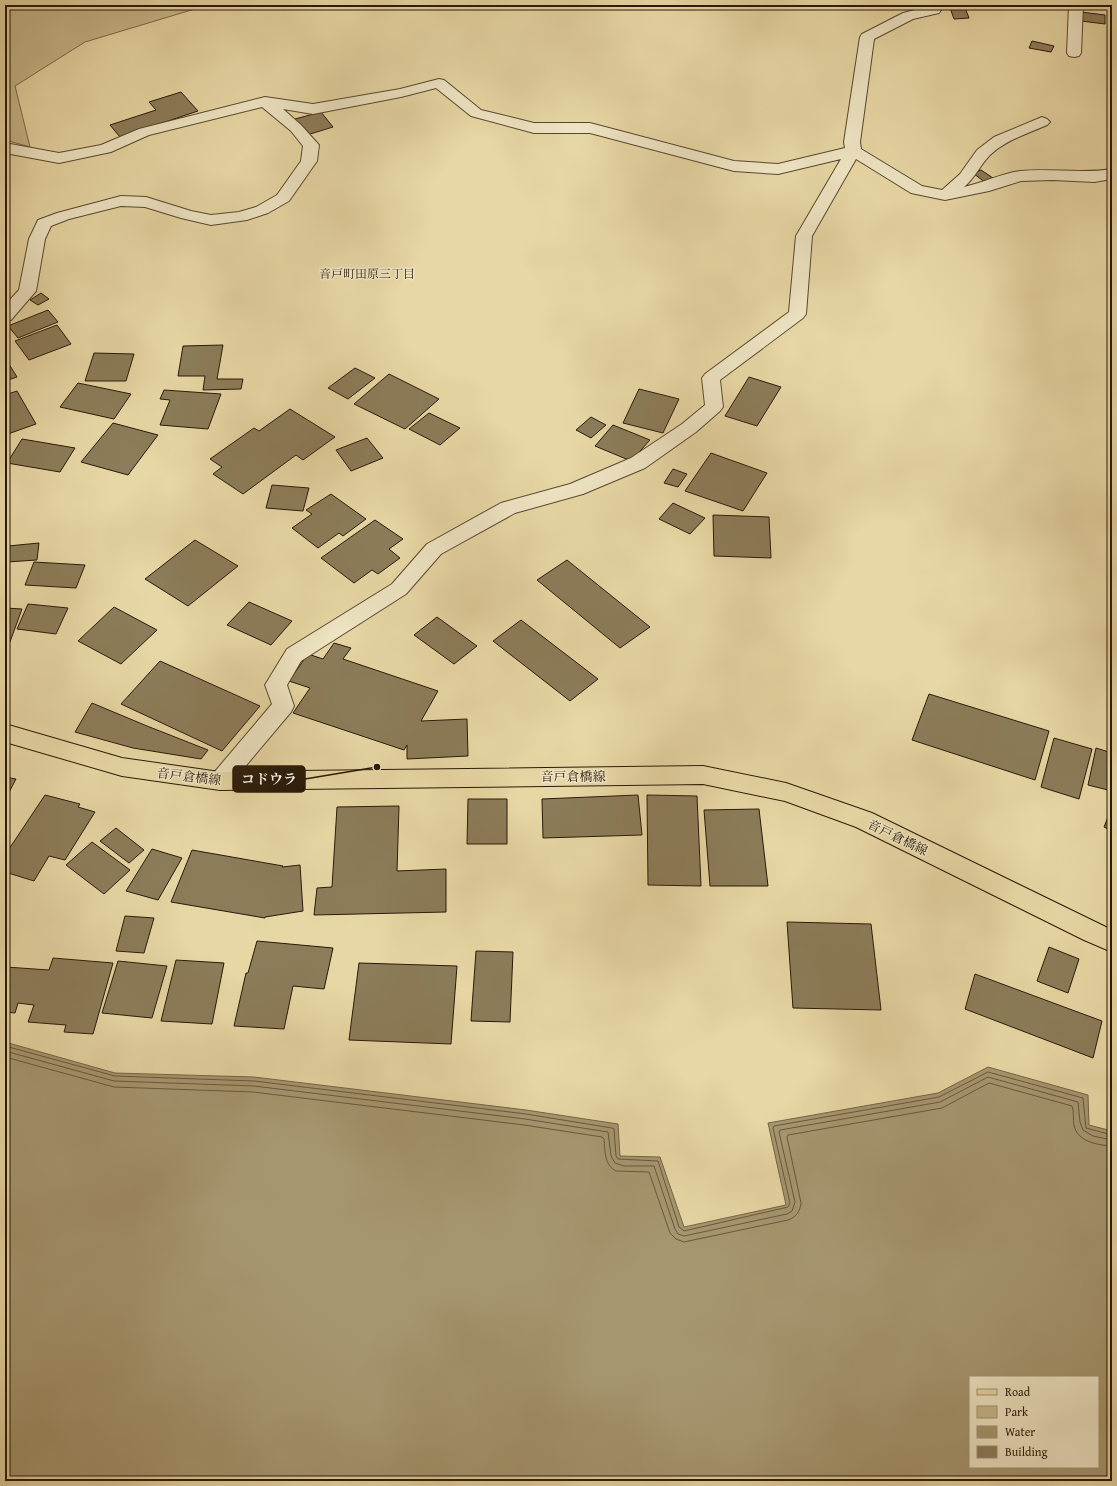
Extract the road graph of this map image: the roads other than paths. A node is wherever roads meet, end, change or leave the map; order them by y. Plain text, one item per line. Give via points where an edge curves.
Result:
1 (934, 5) edge
2 (1076, 5) edge
3 (1074, 53) dead end
4 (265, 102) junction
5 (1042, 122) dead end
6 (5, 148) edge
7 (853, 151) junction
8 (1112, 174) edge
9 (945, 195) junction
10 (5, 316) edge
11 (5, 733) edge
12 (220, 781) junction
13 (1112, 941) edge

1 - 7 street via 934,10 908,16 867,37 852,142
2 - 3 street
4 - 6 street via 144,132 105,149 59,158
4 - 7 street via 313,109 401,93 439,83 476,113 534,128 590,128 734,166 778,169
4 - 10 street via 296,128 311,145 309,161 284,198 262,210 241,217 211,220 187,216 146,202 121,201 63,216 44,224 27,291
5 - 9 street via 999,140 983,153 966,177
7 - 9 street via 916,190
7 - 12 street via 804,236 797,314 711,378 714,407 689,428 638,463 576,489 508,508 434,549 399,589 294,655 276,685 283,706
8 - 9 street via 1094,177 1018,176 983,188
11 - 12 main road, 音戸倉橋線 via 122,767
12 - 13 main road, 音戸倉橋線 via 703,775 786,792 864,820

